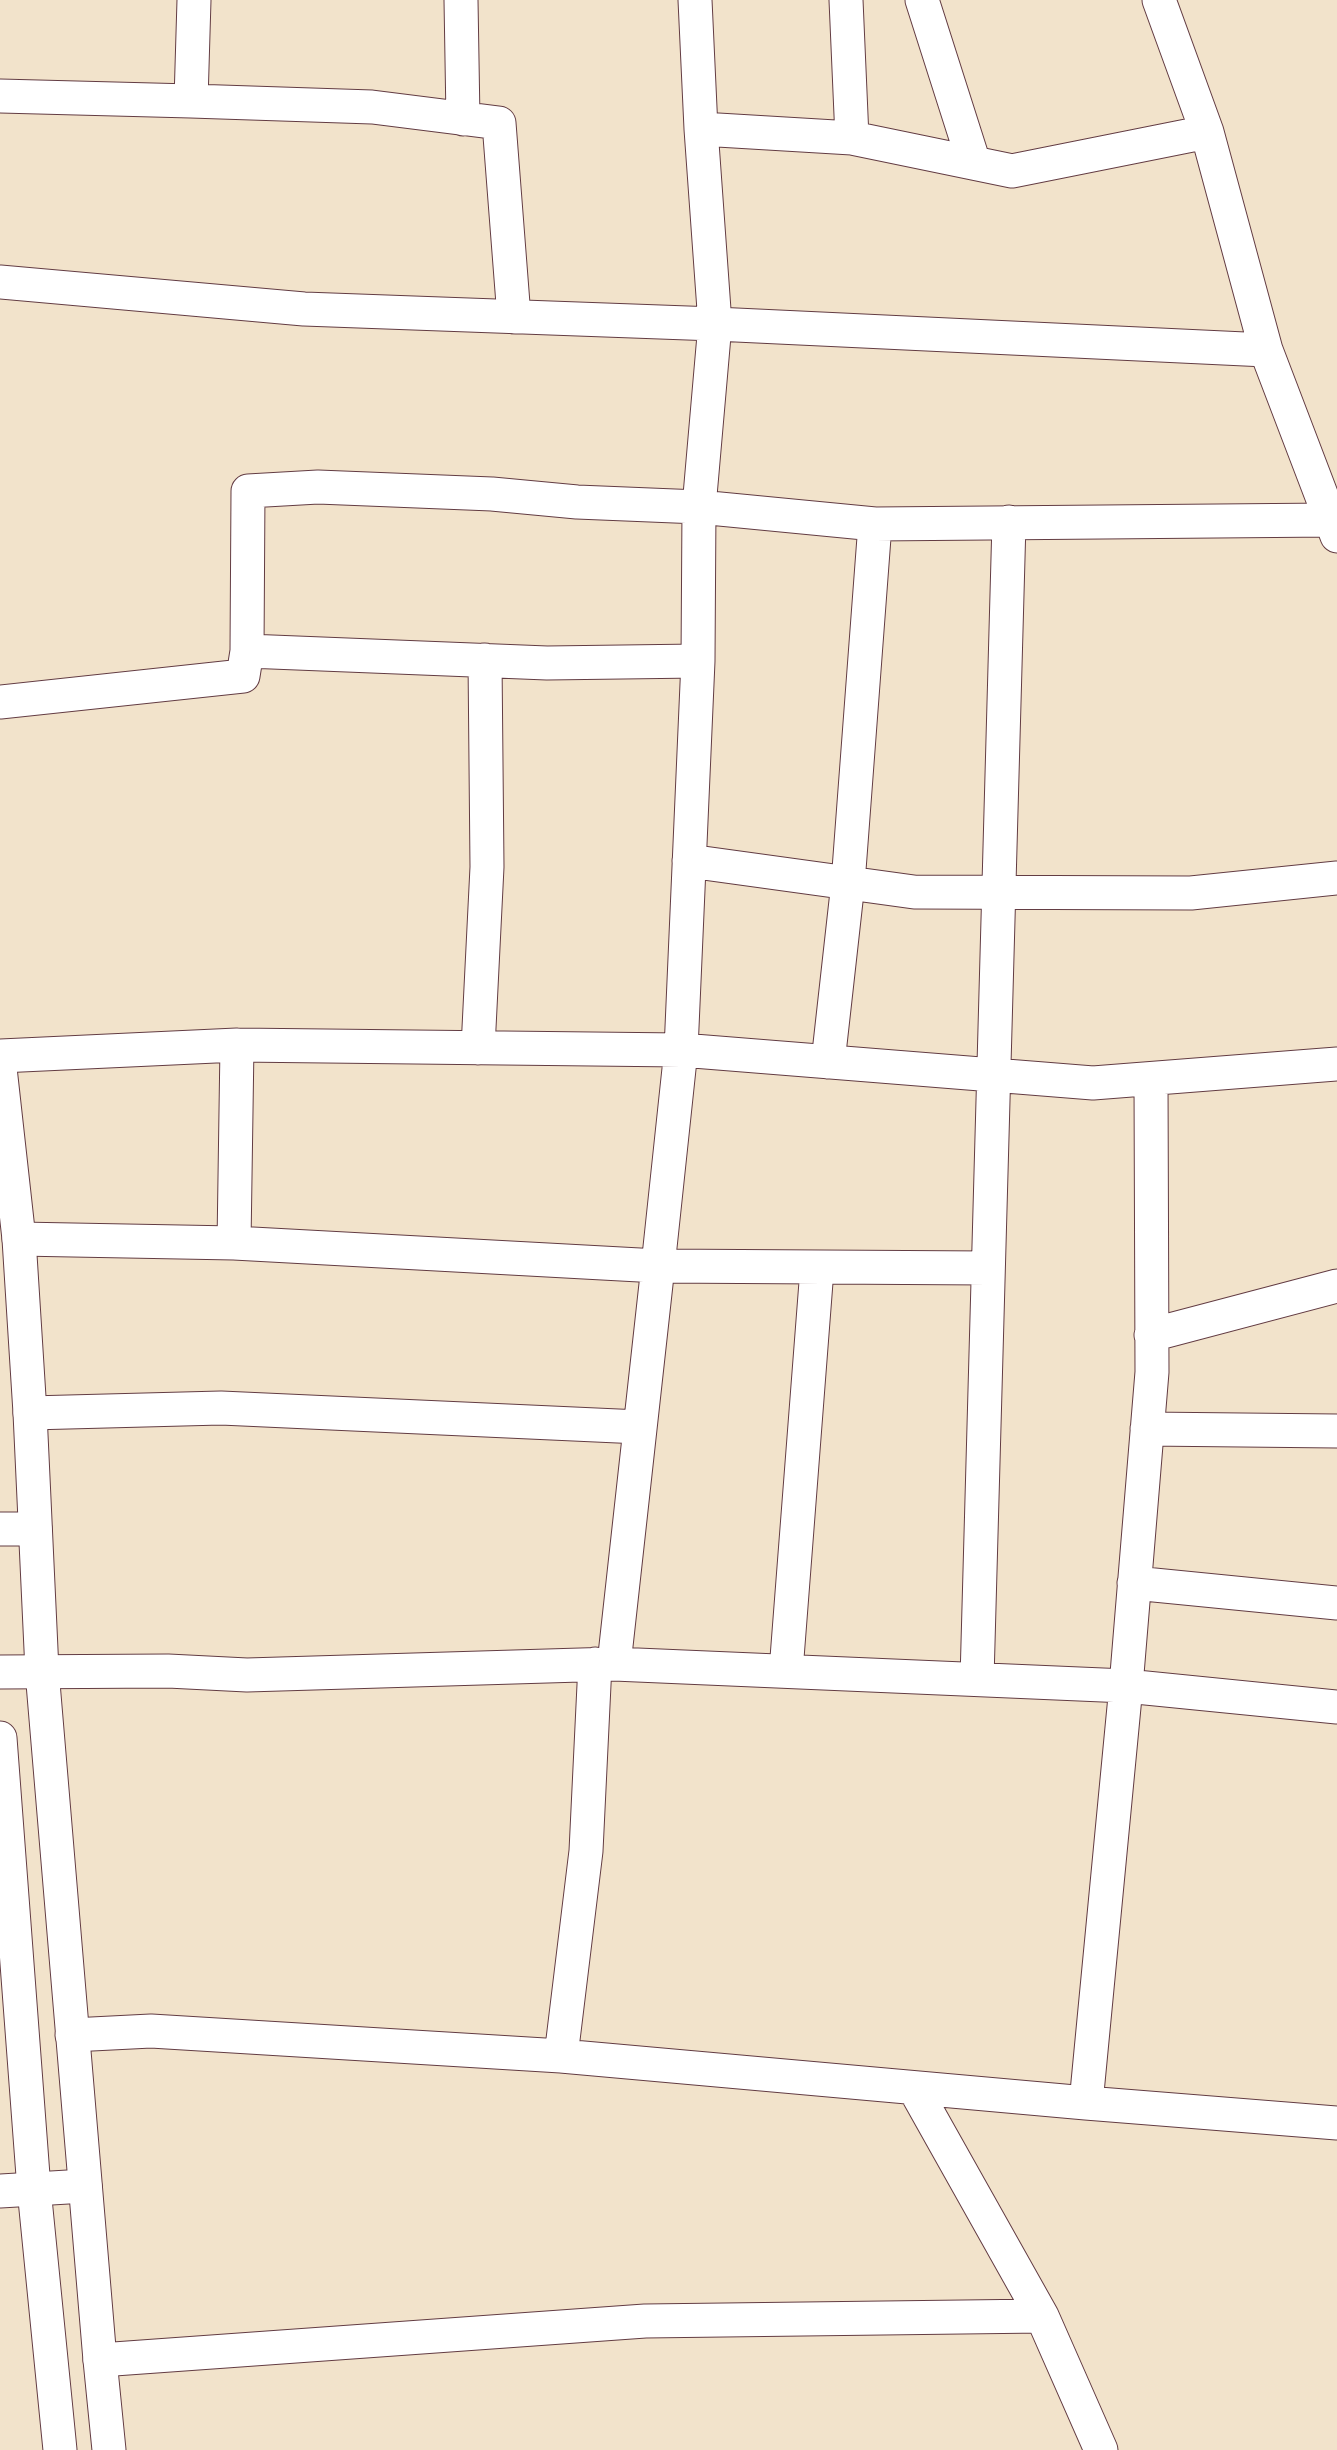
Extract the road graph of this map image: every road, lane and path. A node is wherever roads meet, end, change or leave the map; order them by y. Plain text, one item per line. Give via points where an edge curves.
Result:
1 (194, 0) edge
2 (461, 0) edge
3 (695, 0) edge
4 (846, 0) edge
5 (922, 0) edge
6 (1159, 0) edge
7 (0, 96) edge
8 (191, 101) junction
9 (463, 119) junction
10 (701, 129) junction
11 (1207, 132) junction
12 (852, 138) junction
13 (974, 163) junction
14 (0, 282) edge
15 (514, 317) junction
16 (715, 324) junction
17 (1266, 350) junction
18 (699, 507) junction
19 (1009, 522) junction
20 (875, 524) junction
21 (1334, 528) edge
22 (247, 651) junction
23 (486, 660) junction
24 (698, 661) junction
25 (0, 702) edge
26 (689, 861) junction
27 (1337, 878) edge
28 (848, 883) junction
29 (999, 893) junction
30 (237, 1045) junction
31 (478, 1048) junction
32 (681, 1050) junction
33 (0, 1056) edge
34 (828, 1062) junction
35 (1337, 1064) edge
36 (0, 1068) edge
37 (993, 1075) junction
38 (1151, 1078) junction
39 (19, 1239) junction
40 (234, 1243) junction
41 (658, 1266) junction
42 (988, 1268) junction
43 (817, 1269) junction
44 (1337, 1286) edge
45 (1151, 1335) junction
46 (30, 1413) junction
47 (640, 1427) junction
48 (1147, 1429) junction
49 (1337, 1431) edge
50 (0, 1529) edge
51 (35, 1530) junction
52 (1134, 1583) junction
53 (1337, 1603) edge
54 (604, 1664) junction
55 (0, 1671) edge
56 (42, 1671) junction
57 (786, 1671) junction
58 (977, 1679) junction
59 (1126, 1686) junction
60 (1337, 1707) edge
61 (0, 1738) edge
62 (72, 2035) junction
63 (561, 2056) junction
64 (914, 2088) junction
65 (1086, 2103) junction
66 (1337, 2123) edge
67 (85, 2186) junction
68 (34, 2189) junction
69 (0, 2191) edge
70 (1042, 2316) junction
71 (100, 2360) junction
72 (60, 2450) edge
73 (109, 2450) edge
74 (1101, 2450) edge

1 - 8 street
2 - 9 street
3 - 10 street
4 - 12 street
5 - 13 street
6 - 11 street
7 - 8 street
8 - 9 street via 372,107
9 - 15 street via 499,123
10 - 12 street
10 - 16 street
11 - 13 street via 1012,171
11 - 17 street
12 - 13 street
14 - 15 street via 304,309
15 - 16 street
16 - 17 street
16 - 18 street
17 - 21 street
18 - 20 street
18 - 22 street via 318,487 249,490
18 - 24 street
19 - 20 street
19 - 21 street
19 - 29 street
20 - 28 street
22 - 23 street
22 - 25 street via 243,676
23 - 24 street
23 - 31 street via 487,867
24 - 26 street
26 - 28 street
26 - 32 street
27 - 29 street via 1191,893
28 - 29 street via 914,892
28 - 34 street
29 - 37 street
30 - 31 street
30 - 33 street
30 - 40 street
31 - 32 street
32 - 34 street
32 - 41 street
34 - 37 street
35 - 38 street
36 - 39 street
37 - 38 street via 1093,1083
37 - 42 street
38 - 45 street
39 - 40 street
39 - 46 street
40 - 41 street
41 - 43 street
41 - 47 street
42 - 43 street
42 - 58 street
43 - 57 street
44 - 45 street
45 - 48 street
46 - 47 street via 221,1408
46 - 51 street
47 - 54 street
48 - 49 street
48 - 52 street
50 - 51 street
51 - 56 street
52 - 53 street
52 - 59 street
54 - 56 street via 247,1675
54 - 57 street
54 - 63 street
55 - 56 street
56 - 62 street
57 - 58 street
58 - 59 street
59 - 60 street
59 - 65 street
61 - 68 street
62 - 63 street via 151,2031
62 - 67 street
63 - 64 street
64 - 65 street
64 - 70 street
65 - 66 street
67 - 68 street
67 - 71 street
68 - 69 street
68 - 72 street
70 - 71 street via 645,2321
70 - 74 street
71 - 73 street

